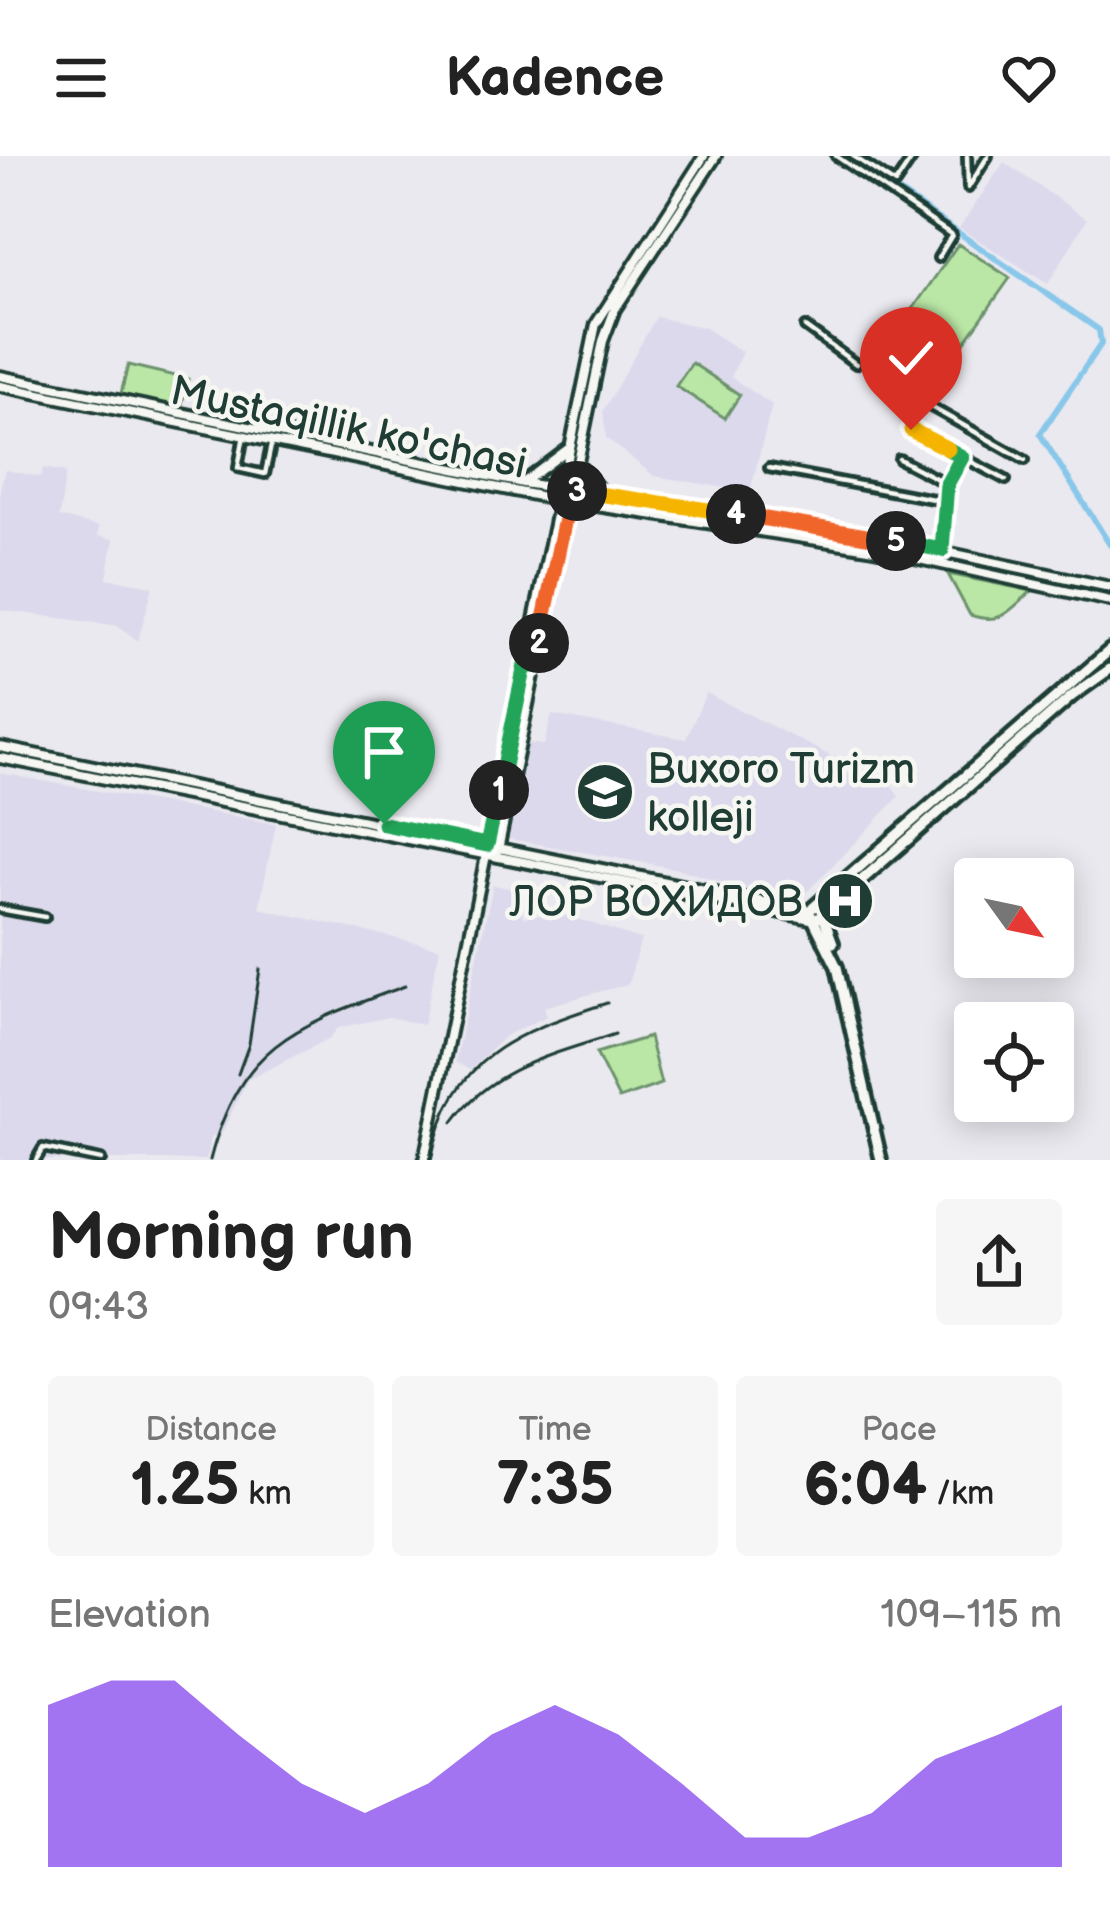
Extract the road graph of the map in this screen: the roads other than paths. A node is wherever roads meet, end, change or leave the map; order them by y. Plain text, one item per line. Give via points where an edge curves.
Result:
1 (704, 156) edge
2 (716, 156) edge
3 (836, 156) edge
4 (853, 156) edge
5 (914, 156) edge
6 (967, 156) edge
7 (988, 156) edge
8 (938, 258) dead end
9 (622, 288) junction
10 (806, 327) dead end
11 (856, 364) dead end
12 (0, 376) edge
13 (0, 386) edge
14 (28, 387) junction
15 (929, 406) dead end
16 (172, 416) junction
17 (911, 430) dead end
18 (244, 435) junction
19 (272, 441) junction
20 (569, 448) junction
21 (335, 449) junction
22 (962, 457) junction
23 (899, 459) dead end
24 (1025, 460) dead end
25 (577, 463) junction
26 (769, 468) dead end
27 (455, 474) junction
28 (1006, 480) dead end
29 (523, 483) junction
30 (947, 484) junction
31 (608, 494) junction
32 (565, 495) junction
33 (949, 502) junction
34 (784, 522) junction
35 (782, 533) junction
36 (939, 550) junction
37 (932, 562) junction
38 (1110, 586) edge
39 (1110, 601) edge
40 (1110, 650) edge
41 (1110, 669) edge
42 (1026, 728) junction
43 (0, 747) edge
44 (0, 758) edge
45 (491, 852) junction
46 (0, 909) edge
47 (816, 912) junction
48 (45, 917) dead end
49 (36, 1160) edge
50 (100, 1160) edge
51 (424, 1160) edge
52 (884, 1160) edge

1 - 9 main road
2 - 9 main road
3 - 8 street via 952,235
4 - 5 street via 895,184
6 - 7 street via 968,188
9 - 20 main road via 596,324
9 - 25 main road
10 - 11 street
12 - 14 main road, Mustaqillik ko'chasi
13 - 14 main road, Mustaqillik ko'chasi
14 - 16 main road, Mustaqillik ko'chasi
15 - 24 street
16 - 18 main road, Mustaqillik ko'chasi
16 - 21 main road, Mustaqillik ko'chasi
17 - 22 street
18 - 19 main road, Mustaqillik ko'chasi
18 - 19 street via 238,468 265,474
19 - 21 main road, Mustaqillik ko'chasi
20 - 29 main road
20 - 32 main road
21 - 27 main road, Mustaqillik ko'chasi
22 - 28 street
22 - 30 street
23 - 30 street
25 - 31 main road
25 - 32 main road
26 - 33 street
27 - 29 main road, Mustaqillik ko'chasi
27 - 32 main road, Mustaqillik ko'chasi
29 - 32 main road, Mustaqillik ko'chasi
30 - 33 street
31 - 32 main road, Mustaqillik ko'chasi
31 - 34 main road, Mustaqillik ko'chasi
32 - 35 main road, Mustaqillik ko'chasi
32 - 45 main road
33 - 36 street
34 - 35 main road
34 - 36 main road, Mustaqillik ko'chasi
35 - 37 main road, Mustaqillik ko'chasi
36 - 37 main road
36 - 38 main road, Mustaqillik ko'chasi
37 - 39 main road, Mustaqillik ko'chasi
40 - 42 main road
41 - 42 main road
42 - 47 main road
43 - 45 main road
44 - 45 main road
45 - 47 main road
45 - 51 main road
46 - 48 street
47 - 52 main road
49 - 50 street via 44,1148

